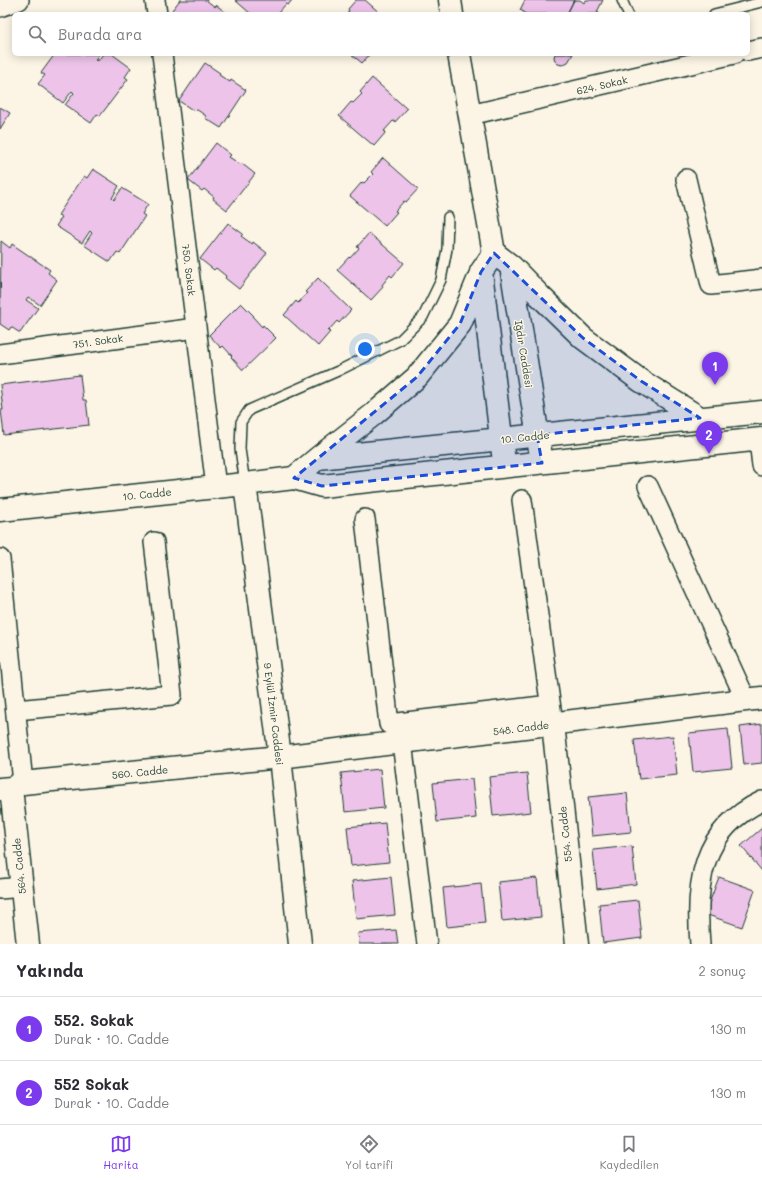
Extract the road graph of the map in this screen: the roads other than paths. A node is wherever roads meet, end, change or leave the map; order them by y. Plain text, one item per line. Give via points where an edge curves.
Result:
1 (19, 0) edge
2 (155, 0) edge
3 (450, 0) edge
4 (622, 0) edge
5 (762, 2) edge
6 (0, 7) edge
7 (157, 12) edge
8 (452, 12) edge
9 (627, 12) edge
10 (722, 12) edge
11 (762, 48) edge
12 (750, 51) edge
13 (162, 56) edge
14 (459, 56) edge
15 (725, 56) edge
16 (470, 115) junction
17 (686, 179) dead end
18 (448, 217) dead end
19 (494, 253) junction
20 (511, 266) junction
21 (481, 272) junction
22 (762, 279) edge
23 (196, 328) junction
24 (0, 354) edge
25 (762, 412) edge
26 (700, 418) junction
27 (537, 435) junction
28 (502, 439) junction
29 (760, 440) edge
30 (318, 458) junction
31 (542, 463) junction
32 (505, 466) junction
33 (762, 466) edge
34 (294, 478) junction
35 (245, 484) junction
36 (648, 486) dead end
37 (216, 487) junction
38 (522, 500) dead end
39 (0, 510) edge
40 (365, 519) dead end
41 (154, 542) dead end
42 (0, 559) edge
43 (754, 699) edge
44 (16, 710) junction
45 (551, 714) junction
46 (402, 742) junction
47 (280, 757) junction
48 (11, 787) edge
49 (762, 801) edge
50 (22, 887) junction
51 (0, 889) edge
52 (28, 944) edge
53 (300, 944) edge
54 (427, 944) edge
55 (577, 944) edge
56 (700, 944) edge

1 - 6 street
2 - 7 street
3 - 8 main road
4 - 9 lane
5 - 10 lane
11 - 12 street
13 - 23 street, 750. Sokak
14 - 16 main road
15 - 16 street, 624. Sokak
16 - 19 main road
17 - 22 street via 711,285
18 - 35 lane via 447,249 441,280 423,317 400,340 338,371 249,410 240,422 240,449
19 - 20 main road
19 - 21 main road
20 - 26 main road via 583,338 641,382
20 - 27 main road, Iğdır Caddesi
21 - 28 main road
21 - 30 main road via 460,324 417,377
23 - 24 street, 751. Sokak
23 - 37 street, 750. Sokak
25 - 26 main road, 10. Cadde
26 - 27 main road, 10. Cadde
27 - 28 main road, 10. Cadde
27 - 31 main road, Iğdır Caddesi
28 - 30 main road, 10. Cadde
28 - 32 main road
29 - 31 main road, 10. Cadde
29 - 33 street
30 - 34 main road
31 - 32 main road, 10. Cadde
32 - 34 main road, 10. Cadde via 322,486
34 - 35 main road, 10. Cadde
35 - 37 main road, 10. Cadde
35 - 47 main road, 9 Eylül İzmir Caddesi
36 - 43 street
37 - 39 main road, 10. Cadde
38 - 45 street
40 - 45 street via 390,724
41 - 44 street via 172,695
42 - 44 street
43 - 45 main road, 548. Cadde
44 - 48 street
45 - 46 main road, 548. Cadde
45 - 55 main road, 554. Cadde
46 - 47 main road, 548. Cadde
46 - 54 street
47 - 48 main road, 560. Cadde
47 - 53 main road, 9 Eylül İzmir Caddesi
48 - 50 main road, 564. Cadde
49 - 56 street via 749,807 730,822 709,852 698,901
50 - 51 street
50 - 52 main road, 564. Cadde

